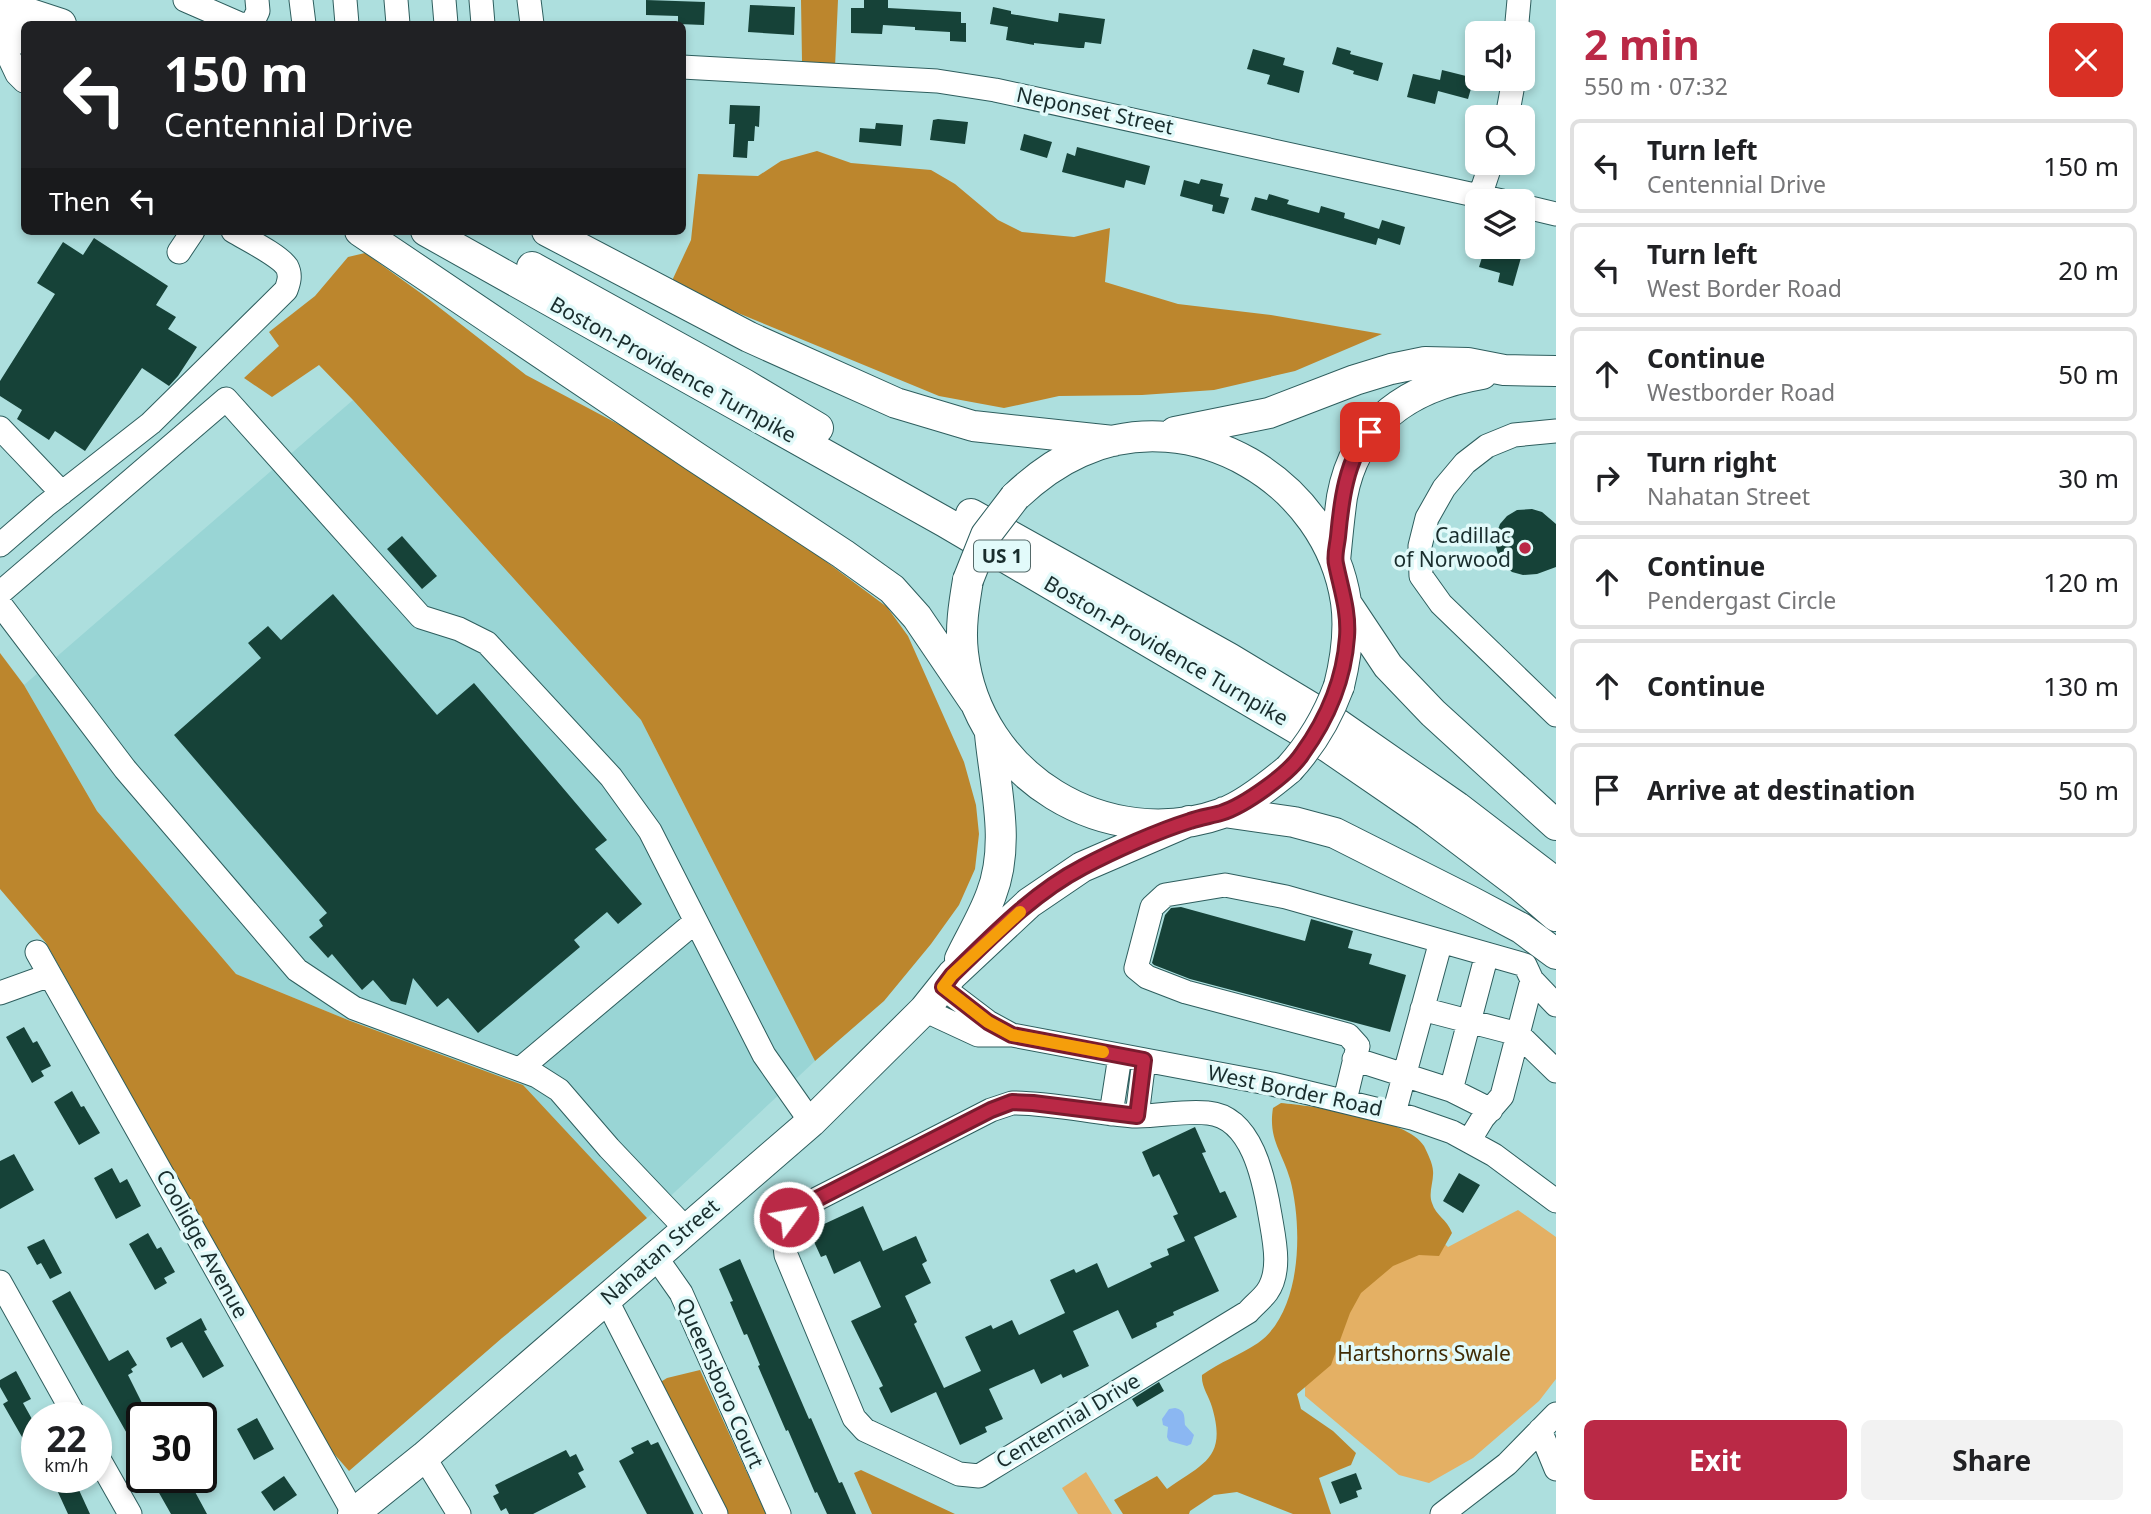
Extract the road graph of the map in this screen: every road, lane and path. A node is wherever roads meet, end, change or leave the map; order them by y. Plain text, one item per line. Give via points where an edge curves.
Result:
1 (185, 0) edge
2 (257, 0) edge
3 (301, 0) edge
4 (345, 0) edge
5 (396, 0) edge
6 (444, 0) edge
7 (481, 0) edge
8 (529, 0) edge
9 (1519, 0) edge
10 (0, 4) edge
11 (52, 21) edge
12 (235, 21) edge
13 (253, 21) edge
14 (304, 21) edge
15 (347, 21) edge
16 (398, 21) edge
17 (446, 21) edge
18 (484, 21) edge
19 (532, 21) edge
20 (1517, 21) edge
21 (0, 30) edge
22 (0, 38) edge
23 (21, 38) edge
24 (686, 67) edge
25 (21, 78) edge
26 (1465, 193) edge
27 (1535, 209) edge
28 (1556, 214) edge
29 (190, 235) edge
30 (240, 235) edge
31 (365, 235) edge
32 (433, 235) edge
33 (473, 235) edge
34 (555, 235) edge
35 (179, 252) dead end
36 (1504, 370) junction
37 (1556, 372) edge
38 (0, 428) edge
39 (1556, 431) edge
40 (1149, 437) junction
41 (1114, 441) junction
42 (62, 493) junction
43 (0, 545) edge
44 (1335, 561) junction
45 (0, 593) edge
46 (1346, 603) junction
47 (0, 604) edge
48 (974, 701) junction
49 (1556, 715) edge
50 (990, 733) junction
51 (1224, 813) junction
52 (1189, 821) junction
53 (1556, 825) edge
54 (1556, 883) edge
55 (1556, 916) edge
56 (695, 922) junction
57 (1441, 941) junction
58 (37, 952) dead end
59 (1487, 954) junction
60 (1556, 954) edge
61 (50, 975) junction
62 (1532, 979) junction
63 (940, 991) junction
64 (0, 993) edge
65 (1556, 1004) edge
66 (1422, 1009) junction
67 (1469, 1021) junction
68 (1518, 1034) junction
69 (1120, 1055) junction
70 (1354, 1059) junction
71 (1144, 1060) junction
72 (520, 1069) junction
73 (1556, 1071) edge
74 (1404, 1075) junction
75 (1451, 1090) junction
76 (1345, 1100) junction
77 (1491, 1110) junction
78 (1394, 1113) junction
79 (1111, 1114) junction
80 (1137, 1116) junction
81 (811, 1122) junction
82 (1469, 1142) junction
83 (1556, 1201) edge
84 (686, 1229) junction
85 (655, 1256) junction
86 (0, 1282) edge
87 (606, 1299) junction
88 (67, 1402) edge
89 (1556, 1414) edge
90 (1540, 1430) junction
91 (424, 1457) junction
92 (1556, 1469) edge
93 (112, 1482) edge
94 (130, 1514) edge
95 (353, 1514) edge
96 (459, 1514) edge
97 (716, 1514) edge
98 (779, 1514) edge
99 (1442, 1514) edge

1 - 12 street
2 - 13 street
3 - 14 street
4 - 15 street
5 - 16 street
6 - 17 street
7 - 18 street
8 - 19 street
9 - 20 street
10 - 11 main road
21 - 23 main road
22 - 25 street
24 - 26 street, Neponset Street via 937,81 995,90
27 - 28 street
29 - 35 street
30 - 42 street via 282,261 290,280 286,290 151,423
31 - 48 main road via 892,589 917,617
32 - 55 main road, Boston-Providence Turnpike / US 1 via 955,528 1328,747 1427,815
33 - 54 main road, Boston-Providence Turnpike / US 1 via 1229,658 1309,706 1457,807
34 - 41 main road via 749,337 896,403 974,426
36 - 37 main road
36 - 40 main road via 1425,362 1355,380 1269,413
36 - 44 main road via 1459,378 1414,394 1385,415 1365,438 1343,494
38 - 42 street
39 - 49 street via 1514,435 1487,446 1465,463 1427,518 1420,546 1421,576 1441,604
40 - 41 main road
40 - 44 main road via 1217,447 1268,474 1304,508
41 - 48 main road, bridge via 1054,465 1014,497 986,535 968,580 962,613 961,639
42 - 43 street
44 - 46 main road
45 - 56 street via 226,399 421,617 486,643 611,777 650,831
46 - 51 main road, bridge via 1345,660 1333,704 1289,769
46 - 53 main road via 1388,666
47 - 72 street via 125,769 297,970 354,1008
48 - 50 main road
50 - 52 main road via 1011,761 1064,802 1114,820 1148,824
50 - 63 main road, Nahatan Street via 1000,860 992,894
51 - 52 main road
51 - 60 main road via 1294,822 1335,833 1470,901
52 - 63 main road, Nahatan Street via 1058,881 1029,903
56 - 72 street
56 - 81 street via 764,1055
57 - 59 street
57 - 66 street
57 - 70 street via 1286,897 1225,885 1165,895 1152,907 1136,968 1147,977 1186,992 1348,1035 1358,1046
58 - 61 street, Coolidge Avenue
59 - 62 street via 1525,965
59 - 67 street
61 - 64 street
61 - 95 street, Coolidge Avenue
62 - 65 street
62 - 68 street
63 - 69 street, West Border Road via 978,1035 1012,1035
63 - 81 main road, Nahatan Street
66 - 67 street
66 - 74 street
67 - 68 street
67 - 75 street
68 - 73 street
68 - 77 street via 1502,1096
69 - 71 street, West Border Road
69 - 79 street
70 - 74 street
70 - 76 street
71 - 76 street, West Border Road
71 - 80 street
72 - 84 street via 559,1090
74 - 75 street
74 - 78 street
75 - 77 street
76 - 78 street, West Border Road
77 - 82 street
78 - 82 street, West Border Road
79 - 80 street, Centennial Drive
79 - 80 street, Centennial Drive via 1012,1102 789,1217 783,1236 786,1255 854,1418 866,1430 958,1474 979,1475 1248,1311 1267,1292 1275,1274 1274,1239 1265,1182 1246,1138 1218,1114
81 - 84 main road, Nahatan Street
82 - 83 street, West Border Road
84 - 85 main road, Nahatan Street
85 - 87 main road, Nahatan Street
85 - 98 street, Queensboro Court via 681,1293
86 - 88 street
87 - 91 main road, Nahatan Street
87 - 97 street
89 - 90 street
90 - 92 street
90 - 99 street via 1507,1464
91 - 95 main road, Nahatan Street
91 - 96 street
93 - 94 street

